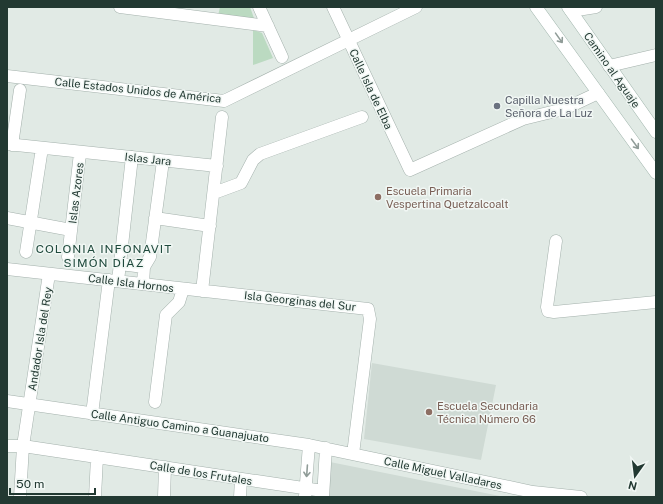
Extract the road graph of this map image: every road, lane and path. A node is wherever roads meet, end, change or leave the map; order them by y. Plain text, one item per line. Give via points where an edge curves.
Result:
1 (120, 7) edge
2 (259, 7) edge
3 (333, 7) edge
4 (416, 7) edge
5 (536, 7) edge
6 (596, 7) edge
7 (569, 9) edge
8 (268, 26) junction
9 (348, 41) junction
10 (656, 55) edge
11 (282, 57) dead end
12 (609, 66) junction
13 (7, 76) edge
14 (20, 90) dead end
15 (598, 93) junction
16 (222, 117) dead end
17 (362, 117) dead end
18 (656, 132) edge
19 (9, 145) edge
20 (42, 148) junction
21 (80, 153) junction
22 (132, 157) junction
23 (163, 161) junction
24 (216, 166) junction
25 (656, 173) edge
26 (214, 193) junction
27 (7, 218) edge
28 (154, 218) junction
29 (30, 222) junction
30 (210, 226) junction
31 (71, 230) junction
32 (556, 241) dead end
33 (26, 252) dead end
34 (68, 257) dead end
35 (120, 264) junction
36 (144, 267) junction
37 (7, 269) edge
38 (50, 274) junction
39 (114, 281) junction
40 (143, 284) junction
41 (183, 289) junction
42 (202, 291) junction
43 (656, 302) edge
44 (7, 401) edge
45 (155, 402) dead end
46 (30, 404) junction
47 (92, 414) junction
48 (309, 445) junction
49 (7, 446) edge
50 (23, 446) junction
51 (326, 448) junction
52 (353, 454) junction
53 (97, 457) junction
54 (165, 467) junction
55 (241, 479) junction
56 (305, 493) edge
57 (323, 494) edge
58 (20, 497) edge
59 (95, 497) edge
60 (164, 497) edge
61 (240, 497) edge
62 (581, 497) edge

1 - 8 street
2 - 8 street
3 - 9 street, Calle Isla de Elba
4 - 9 street, Calle Estados Unidos de América
5 -> 15 street
6 - 7 street
7 - 12 street, Camino al Aguaje
8 - 11 street
9 - 13 street, Calle Estados Unidos de América via 224,101
9 - 15 street, Calle Isla de Elba via 410,170 523,119 564,109
10 - 12 street
12 - 18 street, Camino al Aguaje
14 - 19 street
15 -> 25 street
16 - 24 street
17 - 26 street via 260,154 253,160 241,183
19 - 20 street, Islas Jara
20 - 21 street, Islas Jara
20 - 29 street
21 - 22 street, Islas Jara
21 - 31 street, Islas Azores
22 - 23 street, Islas Jara
22 - 35 street
23 - 24 street, Islas Jara
23 - 28 street
24 - 26 street
26 - 30 street
27 - 29 street
28 - 30 street
28 - 36 street via 150,257
29 - 31 street
29 - 33 street
30 - 42 street
31 - 34 street, Islas Azores
32 - 43 street via 548,311
35 - 36 street
35 - 39 street
36 - 40 street
37 - 38 street, Calle Isla Hornos
38 - 39 street, Calle Isla Hornos
38 - 46 street, Andador Isla del Rey
39 - 40 street, Calle Isla Hornos
39 - 47 street
40 - 41 street, Calle Isla Hornos
41 - 42 street, Isla Georginas del Sur
41 - 45 street via 179,302 166,316
42 - 52 street, Isla Georginas del Sur via 368,309 370,319
44 - 46 street, Calle Antiguo Camino a Guanajuato
46 - 47 street, Calle Antiguo Camino a Guanajuato
46 - 50 street, Andador Isla del Rey
47 - 48 street, Calle Antiguo Camino a Guanajuato
48 - 51 street, Calle Antiguo Camino a Guanajuato
48 -> 56 street
49 - 50 street, Calle de los Frutales
50 - 53 street, Calle de los Frutales
50 - 58 street, Andador Isla del Rey
51 - 52 street, Calle Antiguo Camino a Guanajuato
51 - 57 street
52 - 62 street, Calle Miguel Valladares via 533,492
53 - 54 street, Calle de los Frutales
53 - 59 street
54 - 55 street, Calle de los Frutales
54 - 60 street
55 - 56 street, Calle de los Frutales
55 - 61 street
56 - 57 street, Calle de los Frutales

